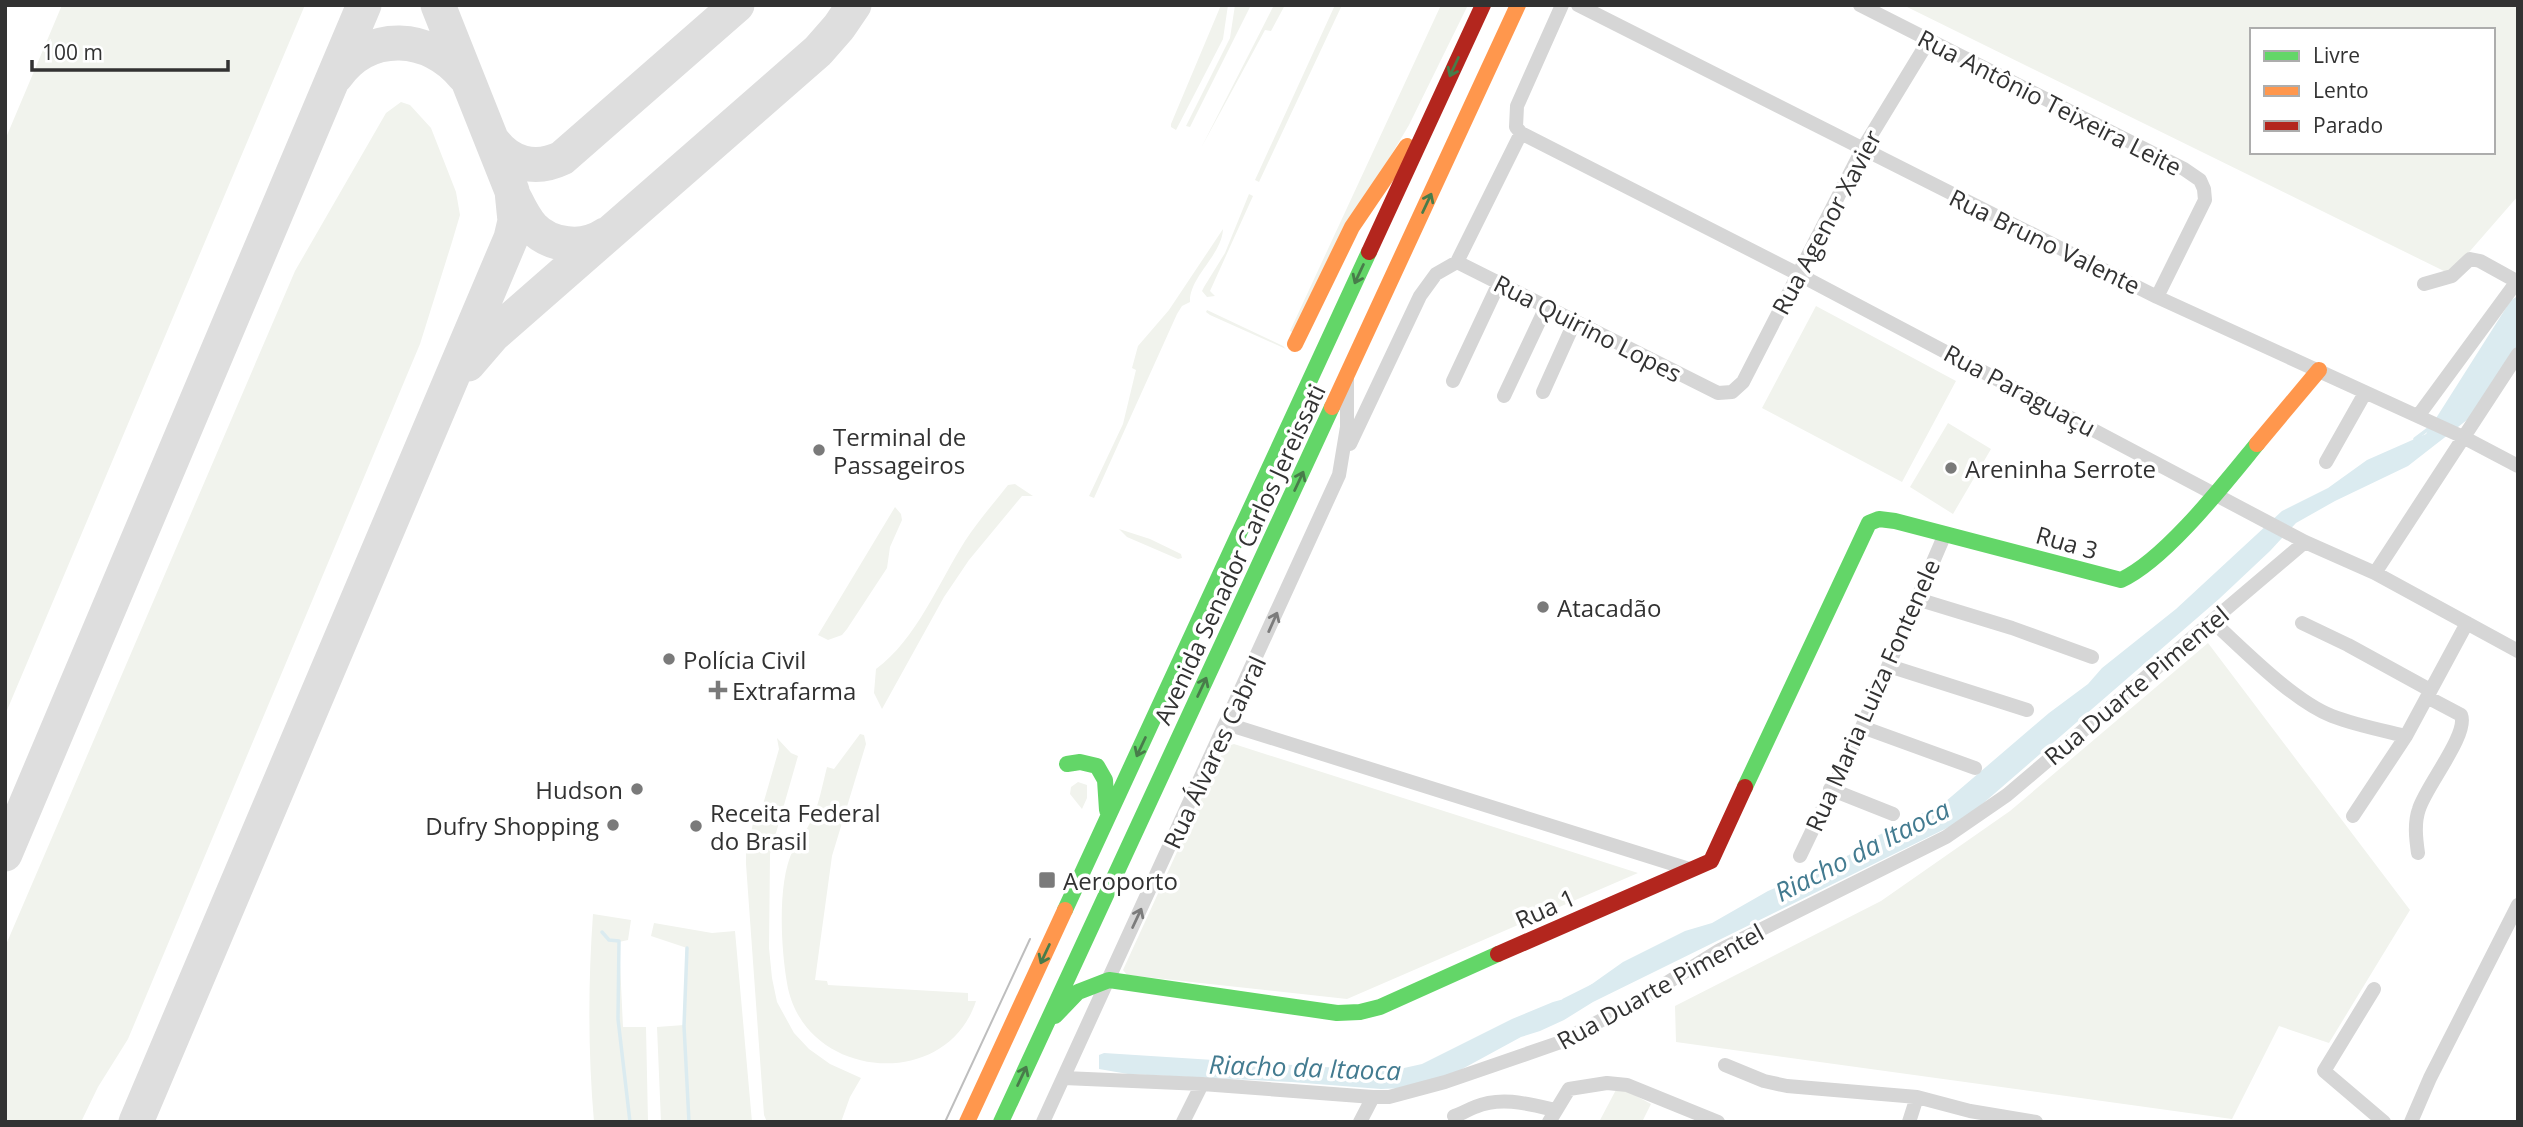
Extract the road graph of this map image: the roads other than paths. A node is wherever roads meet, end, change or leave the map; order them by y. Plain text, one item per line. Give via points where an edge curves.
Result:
1 (1483, 5) edge
2 (1518, 5) edge
3 (1562, 5) edge
4 (1578, 5) edge
5 (1860, 5) edge
6 (1929, 40) junction
7 (1440, 98) junction
8 (1521, 133) junction
9 (1862, 150) junction
10 (1457, 262) junction
11 (1798, 274) junction
12 (2517, 281) edge
13 (1499, 283) junction
14 (2424, 284) dead end
15 (2157, 297) junction
16 (1546, 307) junction
17 (1575, 321) junction
18 (1295, 344) dead end
19 (2518, 354) edge
20 (2319, 370) junction
21 (1347, 377) junction
22 (1453, 381) dead end
23 (1543, 392) dead end
24 (1718, 393) joint
25 (2365, 393) junction
26 (1504, 396) dead end
27 (2421, 418) junction
28 (2462, 437) junction
29 (1344, 456) junction
30 (2326, 462) dead end
31 (2518, 467) edge
32 (2216, 493) junction
33 (1874, 519) joint
34 (1945, 534) junction
35 (2301, 540) junction
36 (2375, 573) junction
37 (1917, 599) junction
38 (2212, 621) junction
39 (2467, 623) junction
40 (2302, 624) dead end
41 (2518, 650) edge
42 (2092, 657) dead end
43 (1889, 666) junction
44 (2428, 693) junction
45 (2027, 710) dead end
46 (1227, 724) junction
47 (1862, 727) junction
48 (2406, 736) junction
49 (1067, 765) dead end
50 (1975, 768) dead end
51 (1830, 789) junction
52 (1893, 814) dead end
53 (2353, 816) dead end
54 (1107, 821) junction
55 (2418, 853) dead end
56 (1800, 856) dead end
57 (1689, 869) junction
58 (2518, 905) edge
59 (1109, 980) junction
60 (2374, 989) dead end
61 (1043, 1030) junction
62 (1725, 1065) dead end
63 (1064, 1078) junction
64 (1202, 1084) junction
65 (1373, 1097) junction
66 (1917, 1097) junction
67 (1454, 1116) dead end
68 (1552, 1116) edge
69 (967, 1122) edge
70 (1001, 1122) edge
71 (1043, 1122) edge
72 (1183, 1122) edge
73 (1360, 1122) edge
74 (1718, 1122) edge
75 (1909, 1122) edge
76 (2036, 1122) edge
77 (2384, 1122) edge
78 (2411, 1122) edge

1 -> 7 main road, Avenida Senador Carlos Jereissati
21 -> 2 main road, Avenida Senador Carlos Jereissati
3 - 8 street, Rua Álvares Cabral via 1517,106 1516,127
4 - 9 street, Rua Bruno Valente
5 - 6 street, Rua Antônio Teixeira Leite
6 - 9 street, Rua Agenor Xavier
6 - 15 street, Rua Antônio Teixeira Leite via 2200,180 2205,200
7 - 18 main road via 1352,227
7 -> 54 main road, Avenida Senador Carlos Jereissati
8 - 10 street, Rua Álvares Cabral
8 - 11 street, Rua Paraguaçu
9 - 11 street, Rua Agenor Xavier
9 - 15 street, Rua Bruno Valente
10 - 13 street, Rua Quirino Lopes
10 - 29 street, Rua Álvares Cabral via 1436,274 1420,296
11 - 24 street, Rua Agenor Xavier via 1743,382 1732,392
11 - 32 street, Rua Paraguaçu
12 - 14 street via 2470,259 2452,276
12 - 27 street
13 - 16 street, Rua Quirino Lopes
13 - 22 street
15 - 20 street, Rua Bruno Valente
16 - 17 street, Rua Quirino Lopes
16 - 26 street
17 - 23 street
17 - 24 street, Rua Quirino Lopes
19 - 28 street
20 - 25 street, Rua Bruno Valente
20 - 32 main road, Rua 3
21 - 29 street, Rua Álvares Cabral
61 -> 21 main road, Avenida Senador Carlos Jereissati
25 - 27 street, Rua Bruno Valente
25 - 30 street
27 - 28 street, Rua Bruno Valente
28 - 31 street, Rua Bruno Valente
28 - 36 street
46 -> 29 street, Rua Álvares Cabral
32 - 34 main road, Rua 3 via 2138,572 2121,580
32 - 35 street, Rua Paraguaçu
33 - 34 main road, Rua 3
33 - 57 main road, Rua 1 via 1866,526 1711,861
34 - 37 street, Rua Maria Luiza Fontenele
35 - 36 street, Rua Paraguaçu
35 - 38 street, Rua Duarte Pimentel
36 - 39 street, Rua Paraguaçu
37 - 42 street
37 - 43 street, Rua Maria Luiza Fontenele
38 - 48 street via 2311,706 2330,716
38 - 65 street, Rua Duarte Pimentel via 2007,795 1946,837 1720,950 1558,1043 1445,1082
39 - 41 street, Rua Paraguaçu
39 - 44 street
40 - 44 street via 2348,645
43 - 45 street
43 - 47 street, Rua Maria Luiza Fontenele
44 - 48 street
44 - 55 street via 2464,721 2417,813
46 - 57 street
59 -> 46 street, Rua Álvares Cabral
47 - 50 street
47 - 51 street, Rua Maria Luiza Fontenele
48 - 53 street
49 - 54 main road via 1085,762 1104,772
51 - 52 street
51 - 56 street, Rua Maria Luiza Fontenele
54 -> 69 main road, Avenida Senador Carlos Jereissati
57 - 59 main road, Rua 1 via 1360,1012 1337,1013
58 - 78 street
59 - 61 main road, Rua 1 via 1074,993
59 - 63 street, Rua Álvares Cabral
60 - 77 street via 2325,1071
70 -> 61 main road, Avenida Senador Carlos Jereissati
62 - 66 street via 1787,1086
63 - 64 street, Rua Duarte Pimentel
63 - 71 street, Rua Álvares Cabral
64 - 65 street, Rua Duarte Pimentel
64 - 72 street
65 - 73 street
66 - 75 street
66 - 76 street
67 - 68 street via 1500,1101 1522,1102
68 - 74 street via 1569,1089 1607,1083 1627,1084

